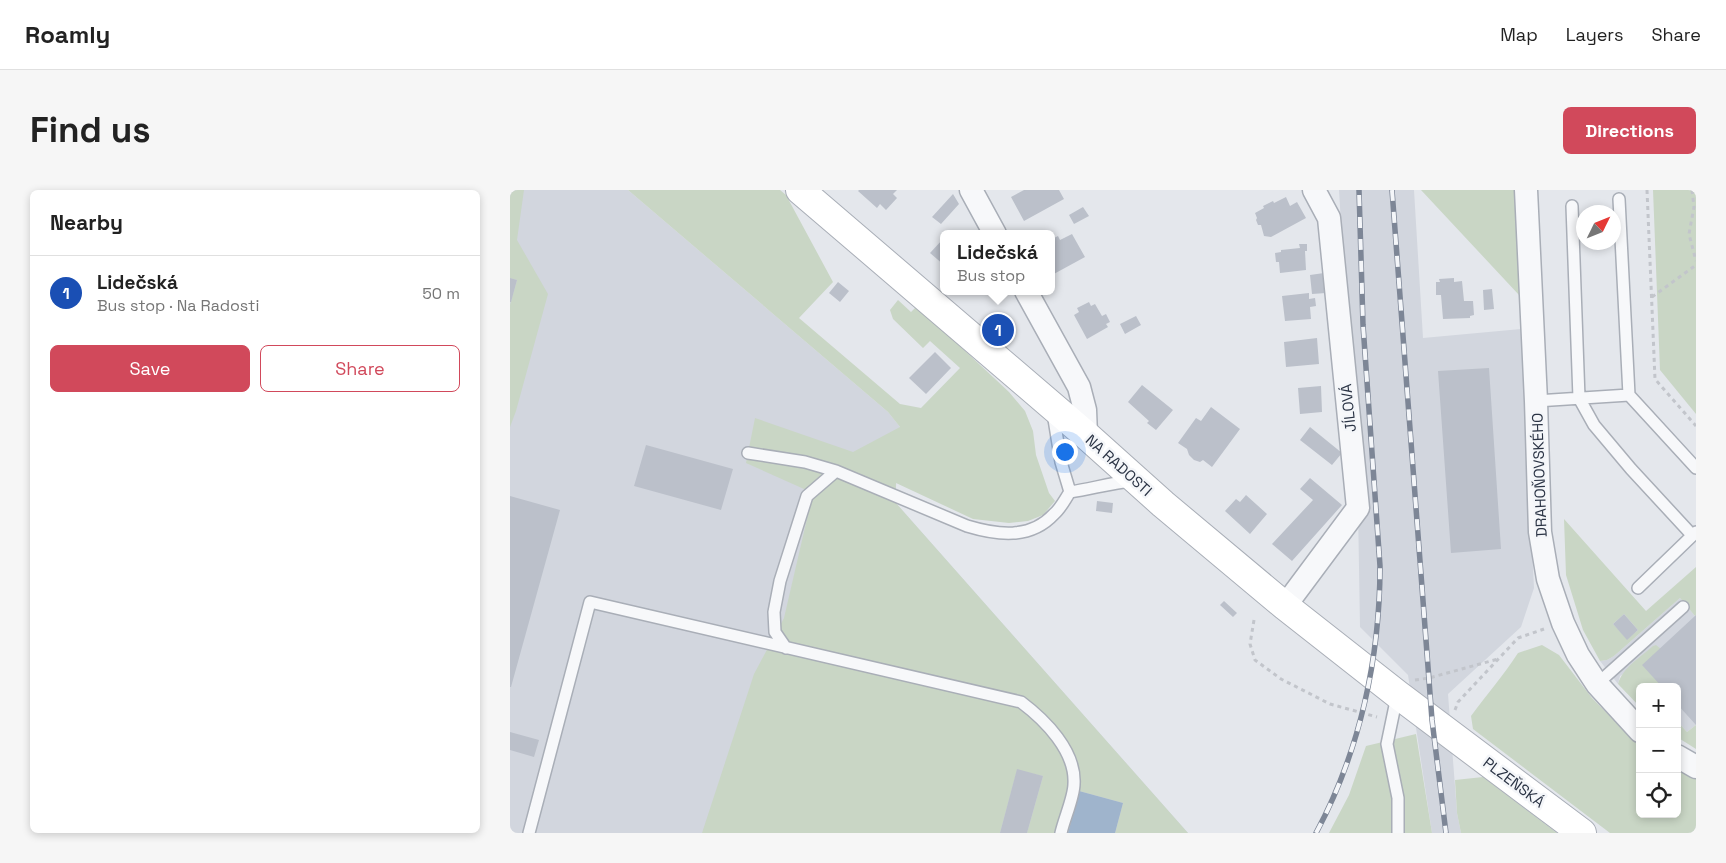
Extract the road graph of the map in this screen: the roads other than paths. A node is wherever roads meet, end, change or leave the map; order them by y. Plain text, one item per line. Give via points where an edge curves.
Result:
1 (800, 190) edge
2 (971, 190) edge
3 (1314, 190) edge
4 (1526, 190) edge
5 (1619, 199) dead end
6 (1572, 206) dead end
7 (992, 230) edge
8 (1028, 295) edge
9 (1629, 395) junction
10 (1579, 398) junction
11 (1536, 401) junction
12 (1052, 406) junction
13 (1086, 435) junction
14 (748, 453) dead end
15 (1696, 468) edge
16 (836, 471) junction
17 (1137, 480) junction
18 (1070, 492) junction
19 (1694, 533) edge
20 (1638, 588) dead end
21 (1285, 606) junction
22 (1683, 607) dead end
23 (786, 648) junction
24 (1597, 684) junction
25 (1403, 687) junction
26 (1637, 728) edge
27 (1446, 731) joint
28 (1681, 758) edge
29 (1696, 767) edge
30 (529, 833) edge
31 (1060, 833) edge
32 (1398, 833) edge
33 (1582, 833) edge

1 - 12 main road, NA RADOSTI
2 - 7 street
3 - 21 street, JÍLOVÁ via 1330,218 1358,508
4 - 11 street, DRAHOŇOVSKÉHO
5 - 9 lane
6 - 10 lane
8 - 13 street via 1079,387 1085,410
9 - 10 lane
9 - 15 lane
10 - 11 lane
10 - 19 lane via 1594,426
11 - 24 street, DRAHOŇOVSKÉHO via 1540,532 1548,579 1562,623
12 - 13 main road, NA RADOSTI
12 - 18 lane via 1061,462
13 - 17 main road, NA RADOSTI
14 - 16 lane via 805,462
16 - 18 lane via 967,526 1009,534 1036,527 1055,514
16 - 23 lane via 807,496 780,581 774,632
17 - 18 lane
17 - 21 main road, NA RADOSTI
19 - 20 lane
21 - 25 main road, NA RADOSTI
22 - 24 lane
23 - 30 lane via 590,602
23 - 31 lane via 1021,702 1039,715 1058,738 1072,765 1074,785
24 - 26 street, DRAHOŇOVSKÉHO
25 - 27 main road, NA RADOSTI
25 - 32 lane via 1387,744 1398,798
27 - 33 main road, PLZEŇSKÁ
28 - 29 street

